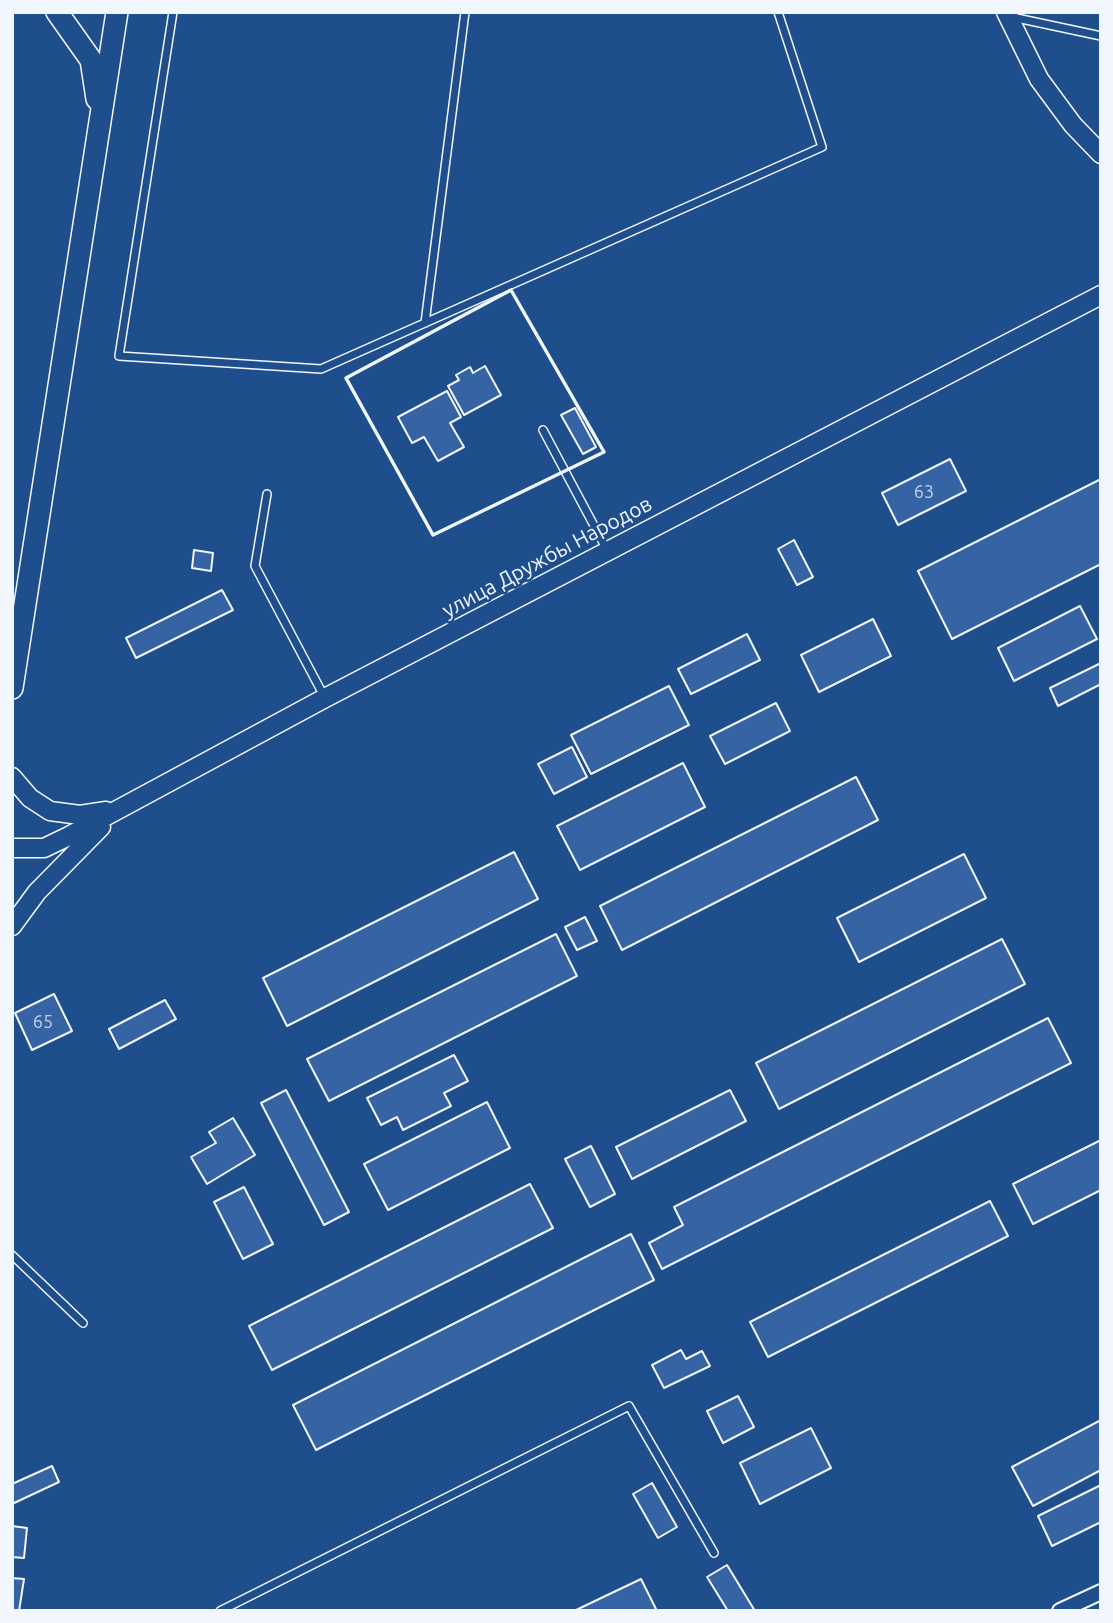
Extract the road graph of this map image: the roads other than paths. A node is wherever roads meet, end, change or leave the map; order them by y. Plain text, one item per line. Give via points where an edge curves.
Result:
1 (57, 12) edge
2 (117, 12) edge
3 (173, 12) edge
4 (465, 12) edge
5 (778, 12) edge
6 (1007, 14) edge
7 (1101, 36) edge
8 (100, 122) junction
9 (1101, 154) edge
10 (1101, 295) edge
11 (425, 323) junction
12 (543, 430) dead end
13 (267, 494) dead end
14 (607, 551) junction
15 (12, 688) edge
16 (326, 698) junction
17 (12, 777) edge
18 (120, 808) junction
19 (12, 848) edge
20 (12, 926) edge
21 (12, 1255) edge
22 (83, 1323) dead end
23 (714, 1552) dead end
24 (1101, 1592) edge
25 (219, 1611) edge
26 (1060, 1611) edge

1 - 8 main road via 91,60
2 - 8 main road
3 - 11 lane via 119,356 321,369
4 - 11 lane
5 - 11 lane via 822,147
6 - 7 lane
6 - 9 street via 1039,79
8 - 15 main road
10 - 14 street, улица Дружбы Народов
12 - 14 lane
13 - 16 lane via 255,566
14 - 16 street, улица Дружбы Народов
16 - 18 street, улица Дружбы Народов
17 - 18 street via 30,798 50,811 80,815
18 - 19 street, улица Дружбы Народов via 44,848
18 - 20 street via 75,850
21 - 22 lane
23 - 25 lane via 629,1405
24 - 26 street

